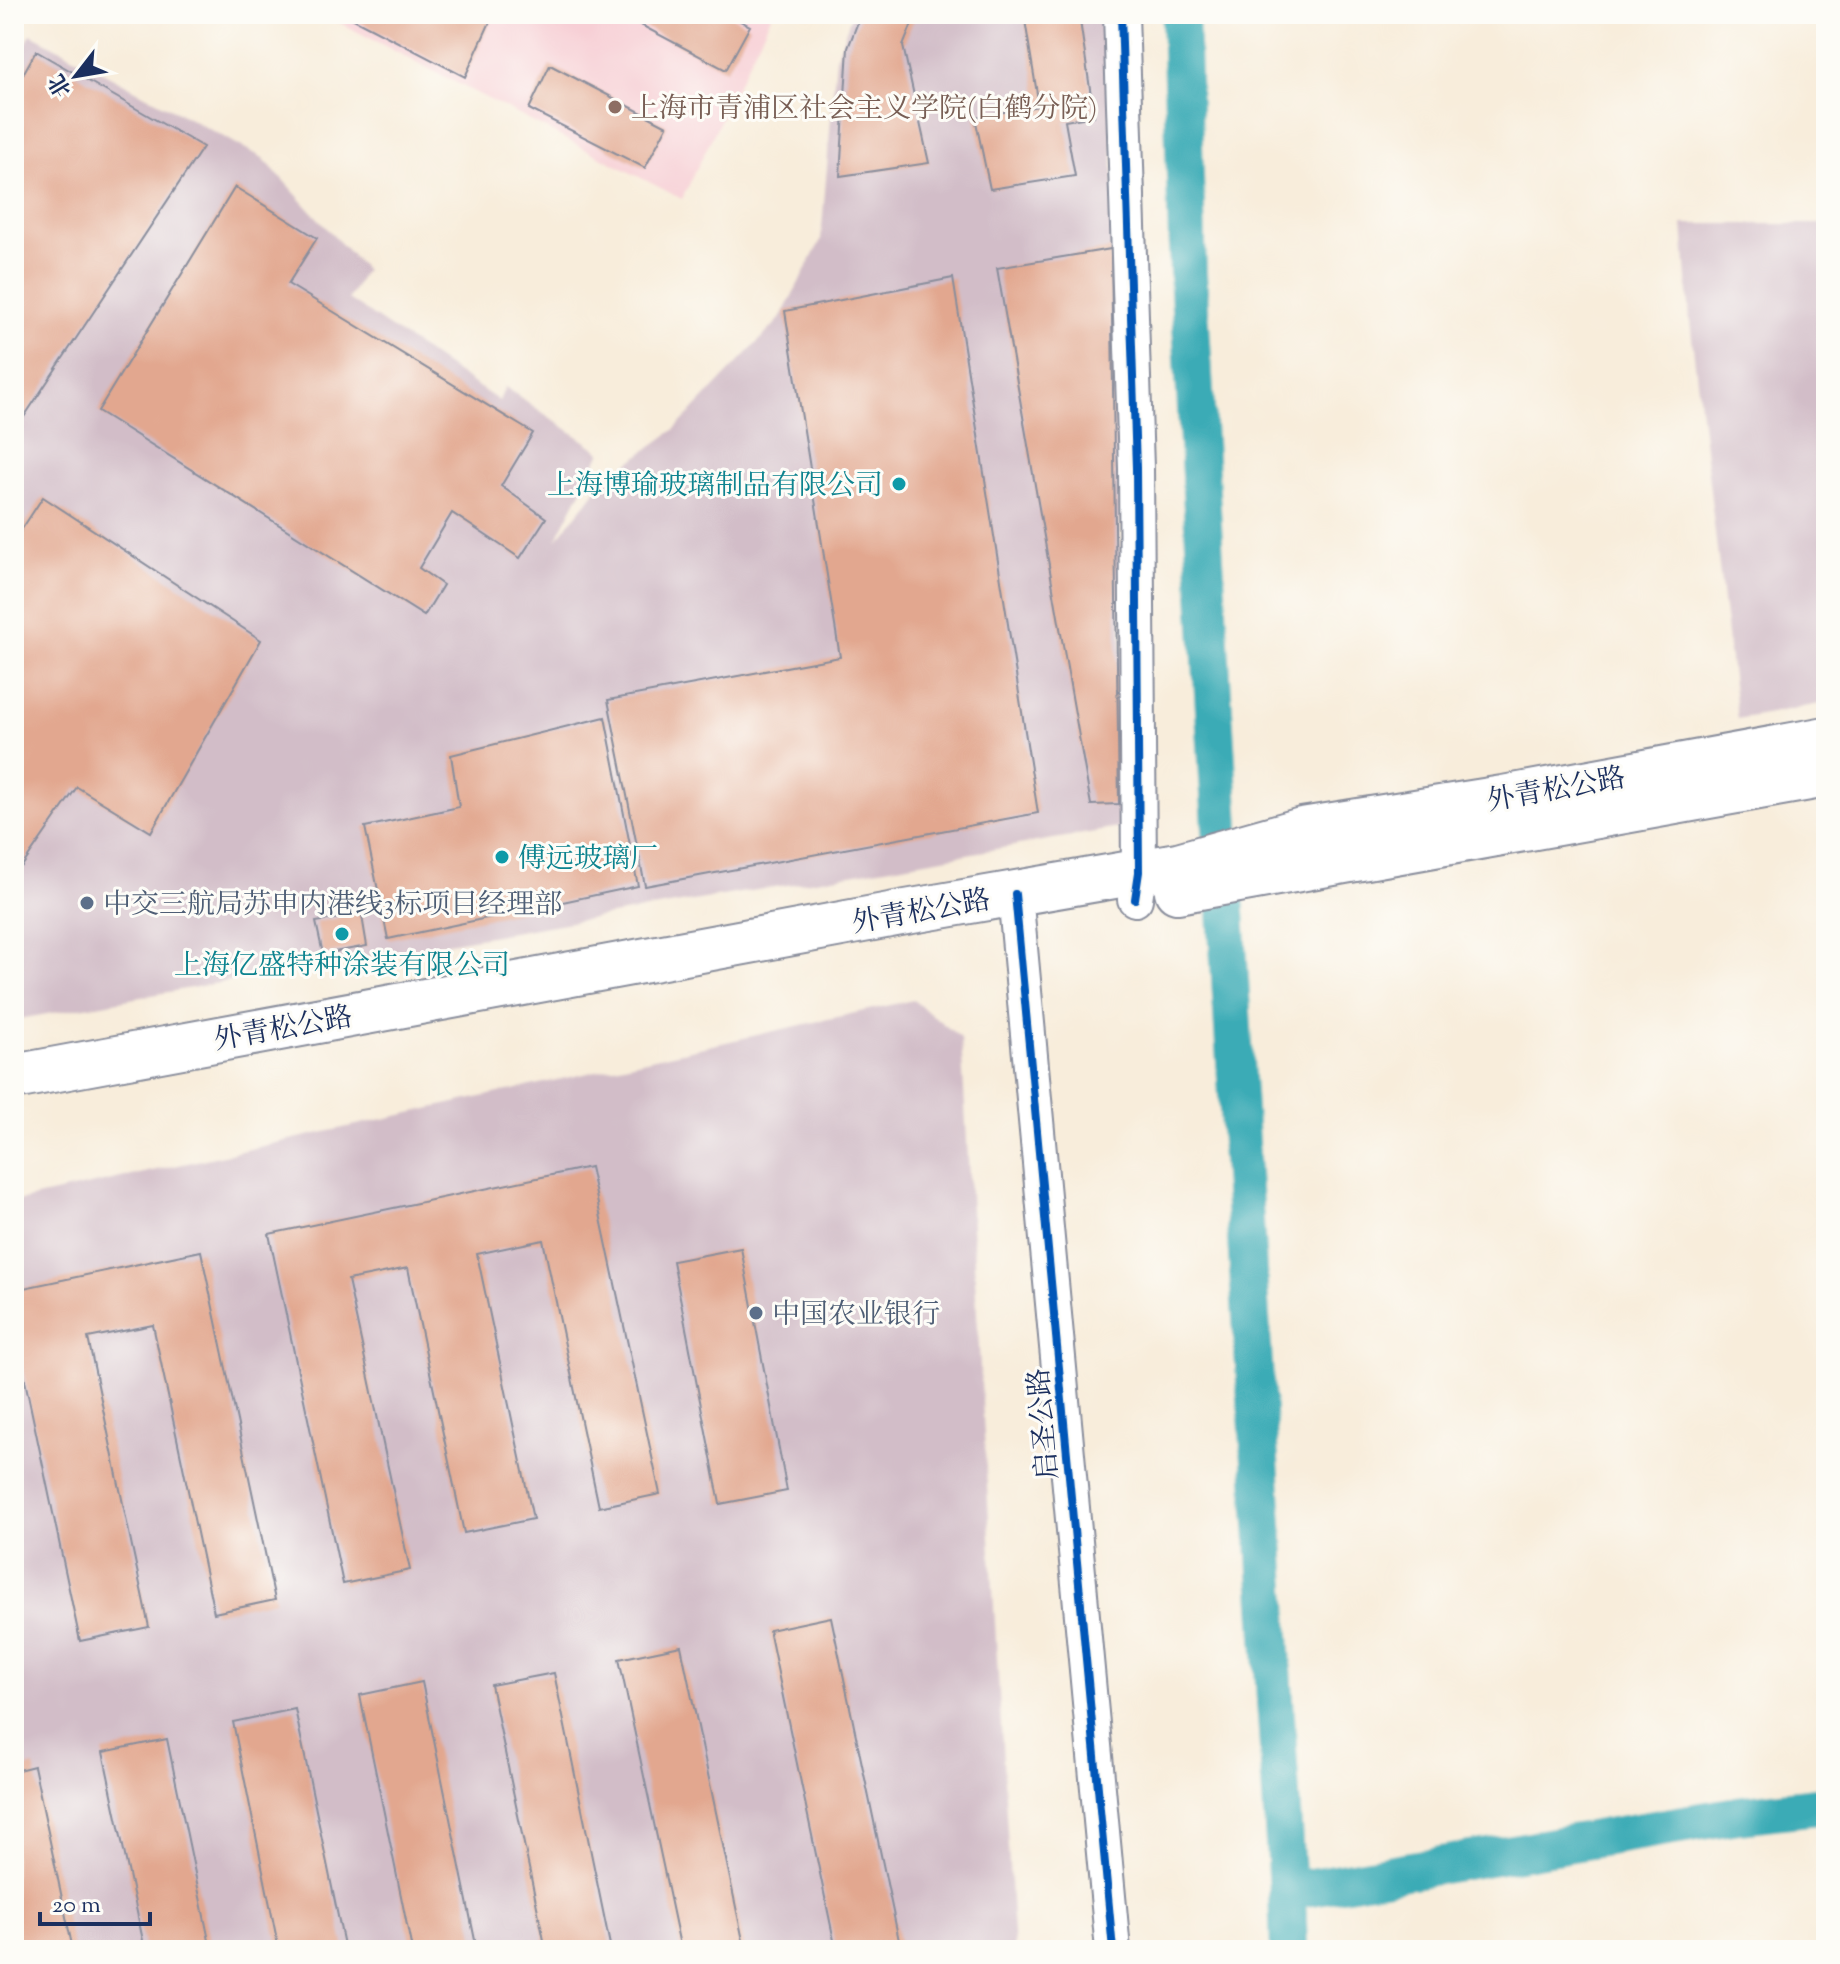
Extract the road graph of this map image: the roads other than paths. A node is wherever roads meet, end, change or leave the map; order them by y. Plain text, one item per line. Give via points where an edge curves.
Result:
1 (1121, 14) edge
2 (1826, 739) edge
3 (1826, 775) edge
4 (1303, 850) junction
5 (1157, 882) junction
6 (1016, 907) junction
7 (14, 1077) edge
8 (14, 1105) edge
9 (1113, 1950) edge

1 - 5 street
2 - 4 main road, 外青松公路 via 1503,798
3 - 4 main road, 外青松公路
4 - 5 main road, 外青松公路
5 - 6 main road, 外青松公路
6 - 7 main road, 外青松公路 via 891,915
6 - 8 main road, 外青松公路
6 - 9 street, 启圣公路

